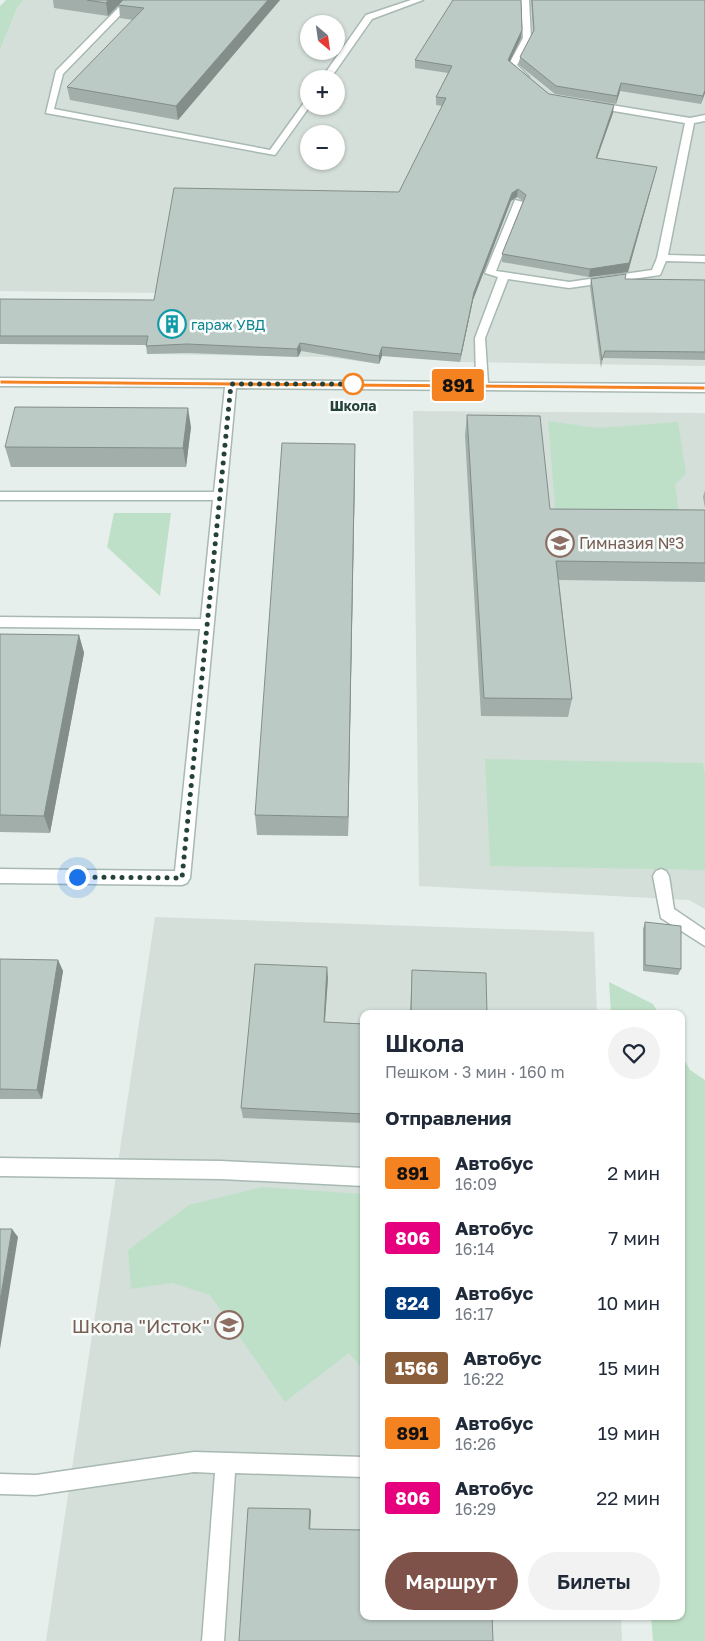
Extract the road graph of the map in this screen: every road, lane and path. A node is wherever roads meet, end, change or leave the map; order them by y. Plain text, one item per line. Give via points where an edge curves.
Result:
1 (131, 0) edge
2 (419, 0) edge
3 (525, 0) edge
4 (332, 70) edge
5 (536, 85) edge
6 (579, 102) edge
7 (300, 114) edge
8 (705, 118) edge
9 (690, 121) junction
10 (518, 202) edge
11 (662, 258) junction
12 (705, 259) edge
13 (504, 275) junction
14 (0, 382) edge
15 (231, 384) junction
16 (482, 385) junction
17 (705, 388) edge
18 (0, 496) edge
19 (220, 496) junction
20 (0, 622) edge
21 (206, 624) junction
22 (0, 876) edge
23 (661, 876) dead end
24 (705, 939) edge
25 (0, 1167) edge
26 (360, 1177) edge
27 (226, 1463) junction
28 (360, 1467) edge
29 (0, 1484) edge
30 (213, 1641) edge

1 - 7 street via 59,73 49,111 272,152
2 - 4 street via 370,17
3 - 5 street via 527,38 512,66
6 - 9 street
8 - 9 street
9 - 11 street
10 - 13 street via 490,273
11 - 12 street
11 - 13 street via 656,273 569,286
13 - 16 street via 480,338
14 - 15 street
15 - 16 street
15 - 19 street
16 - 17 street
18 - 19 street
19 - 21 street
20 - 21 street
21 - 22 street via 182,878
23 - 24 street via 667,913
25 - 26 street via 221,1170
27 - 28 street
27 - 29 street via 194,1462 36,1485
27 - 30 street

